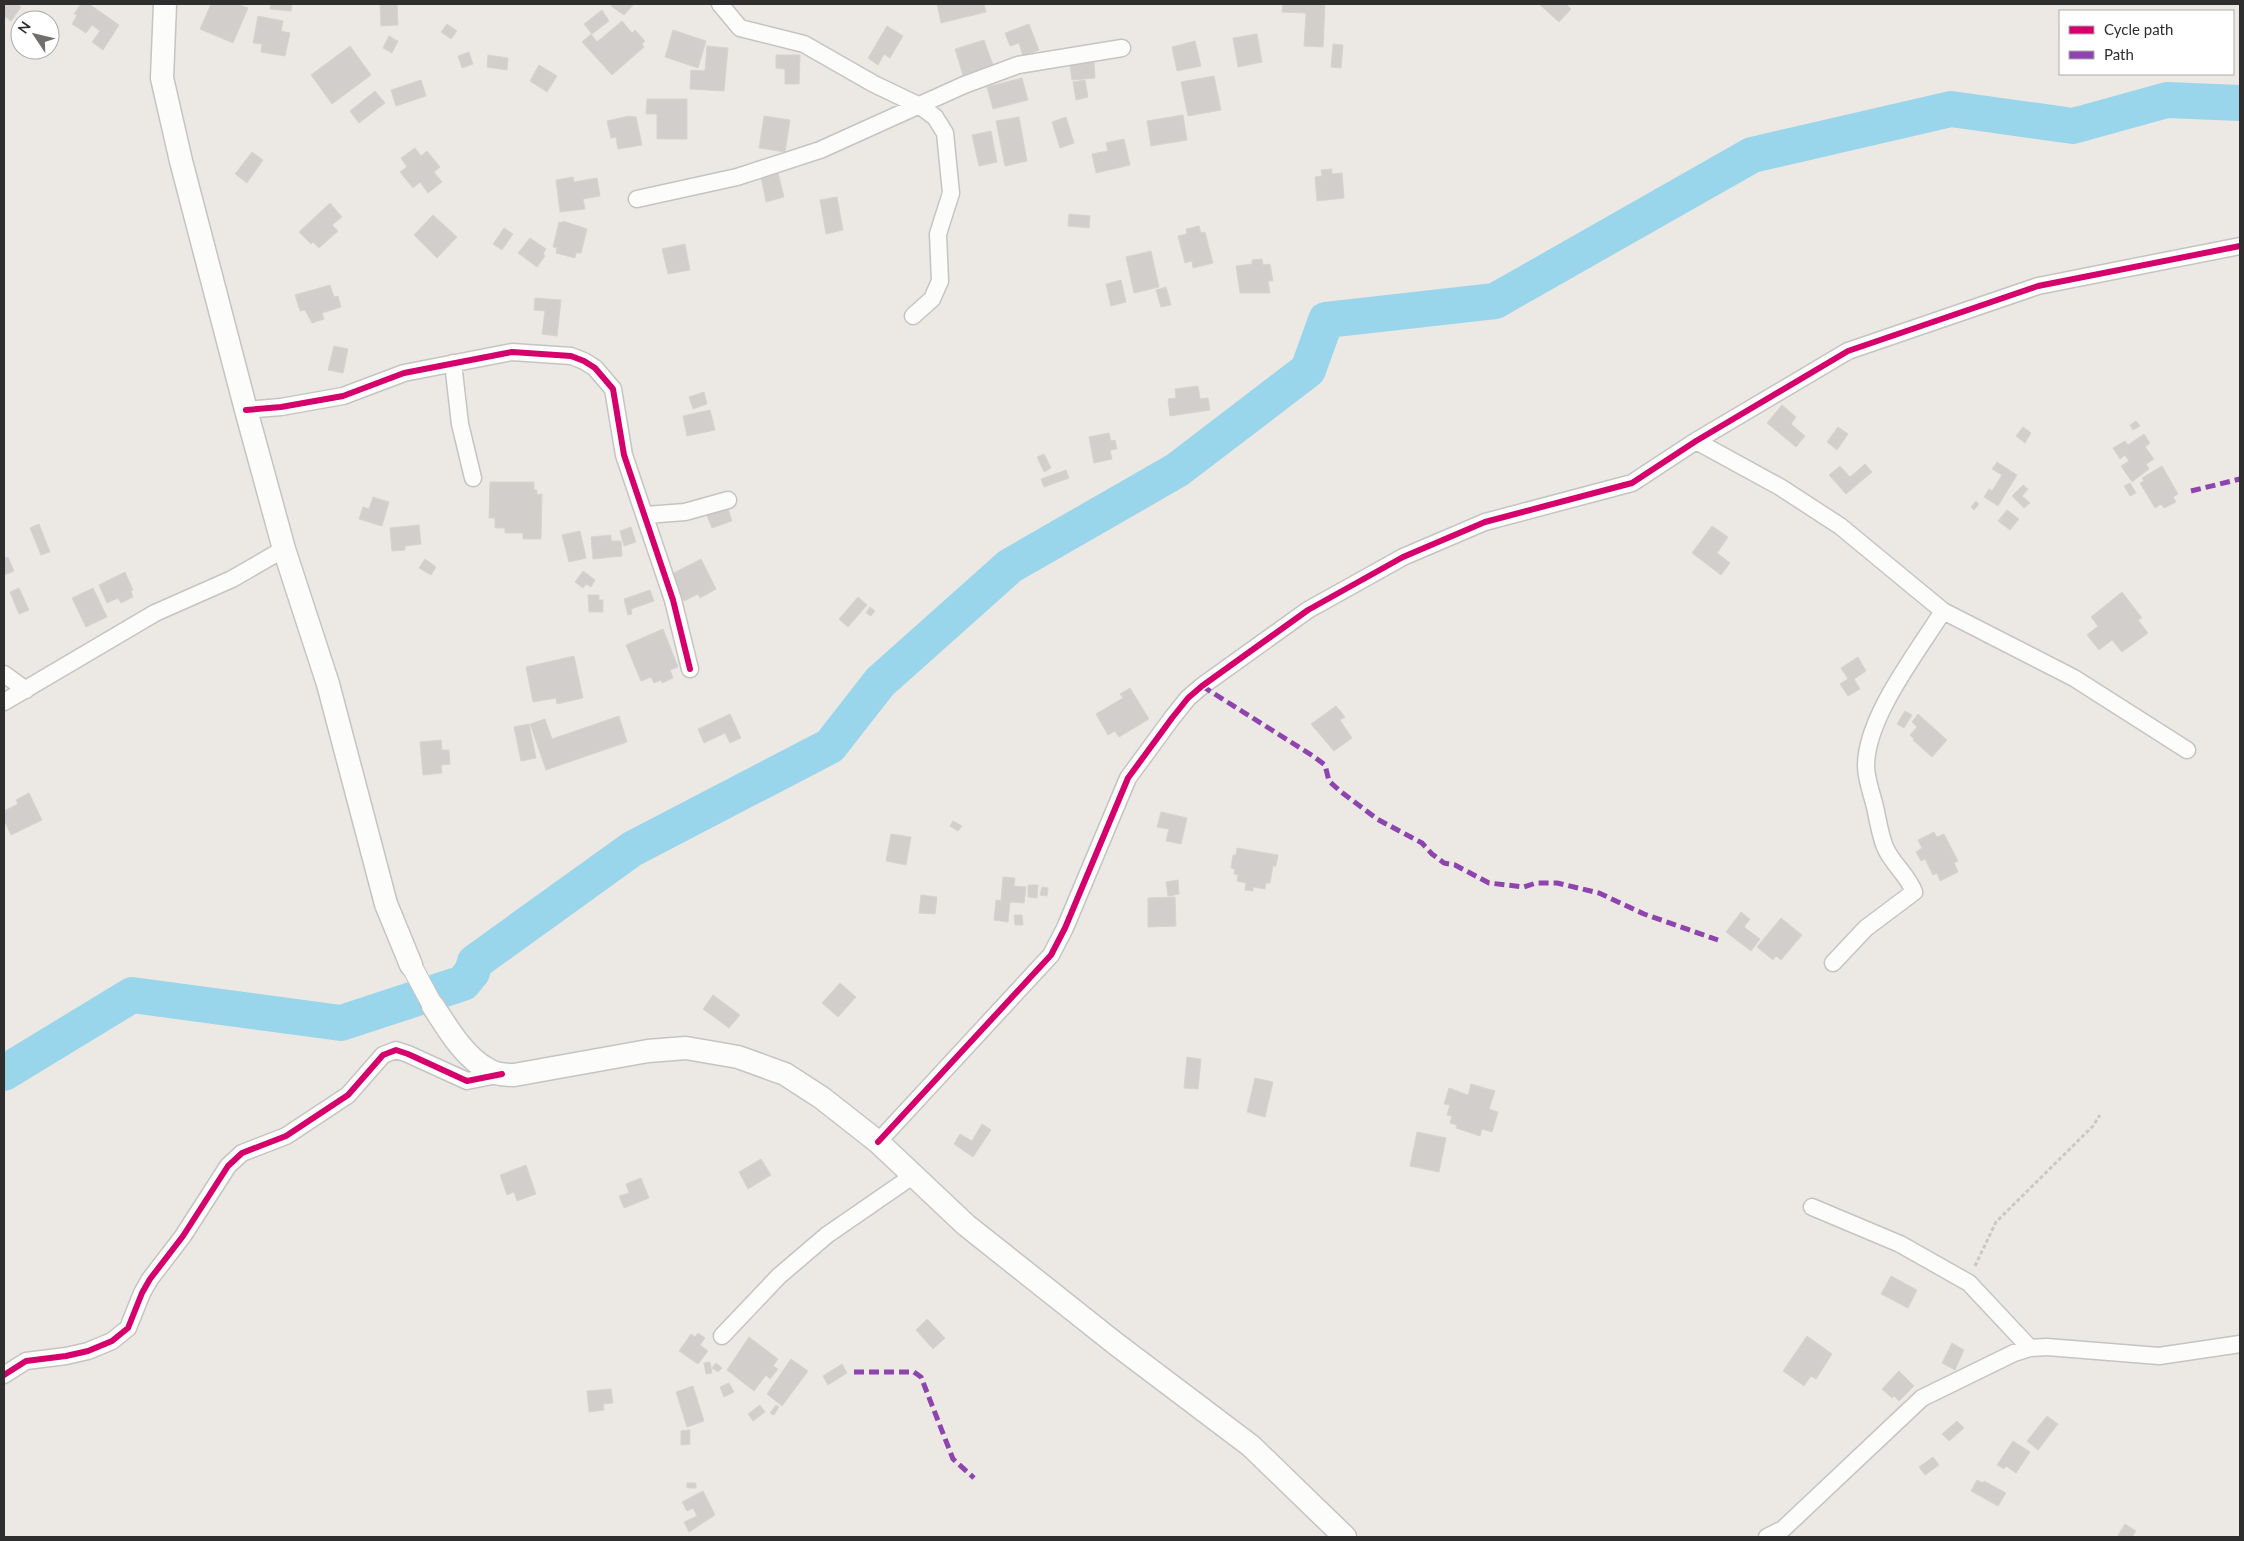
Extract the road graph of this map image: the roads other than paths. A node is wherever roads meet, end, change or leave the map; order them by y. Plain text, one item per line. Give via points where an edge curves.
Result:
1 (165, 4) edge
2 (720, 4) edge
3 (1122, 48) dead end
4 (920, 106) junction
5 (637, 199) dead end
6 (2240, 246) edge
7 (913, 316) dead end
8 (452, 363) junction
9 (246, 410) junction
10 (1696, 442) junction
11 (473, 478) dead end
12 (728, 500) dead end
13 (646, 515) junction
14 (284, 549) junction
15 (1943, 611) junction
16 (690, 669) dead end
17 (4, 674) edge
18 (26, 690) junction
19 (4, 702) edge
20 (2187, 750) dead end
21 (1833, 963) dead end
22 (411, 965) joint
23 (433, 1006) joint
24 (502, 1074) junction
25 (878, 1142) junction
26 (914, 1175) junction
27 (1812, 1207) dead end
28 (722, 1336) dead end
29 (2240, 1344) edge
30 (2030, 1348) junction
31 (4, 1374) edge
32 (1345, 1537) edge
33 (1767, 1537) edge

1 - 9 main road via 162,78
2 - 4 street via 740,28 804,44
3 - 4 street via 1018,65
4 - 5 street via 820,150 737,177
4 - 7 street via 935,118 945,133 951,193 938,234 940,281 932,299
6 - 10 street via 2038,286 1848,351
8 - 9 street via 404,373 343,396
8 - 11 street via 460,424
8 - 13 street via 512,352 571,356 595,368 613,389 624,455
9 - 14 main road
10 - 15 street via 1780,487 1840,526
10 - 25 street via 1632,483 1485,522 1403,558 1308,610 1195,692 1128,778 1051,954
12 - 13 street via 685,512
13 - 16 street via 673,600
14 - 18 street via 232,579 155,613
14 - 22 main road via 328,684 386,904
15 - 20 street via 2074,678
15 - 21 street via 1886,702 1869,740 1867,753 1866,769 1881,836 1914,892 1866,928
17 - 18 street
18 - 19 street
22 - 23 street
23 - 24 main road via 469,1054 486,1069
24 - 25 main road via 514,1076 648,1051 686,1048 738,1057 785,1074
24 - 31 street via 468,1081 396,1050 382,1055 348,1095 286,1136 242,1153 228,1166 184,1236 150,1279 128,1328 112,1341 88,1351 26,1361
25 - 26 main road
26 - 28 street via 826,1235 779,1276
26 - 32 main road via 966,1225 1251,1446
27 - 30 street via 1900,1244 1969,1284
29 - 30 street via 2159,1356
30 - 33 street via 1922,1398 1783,1529

